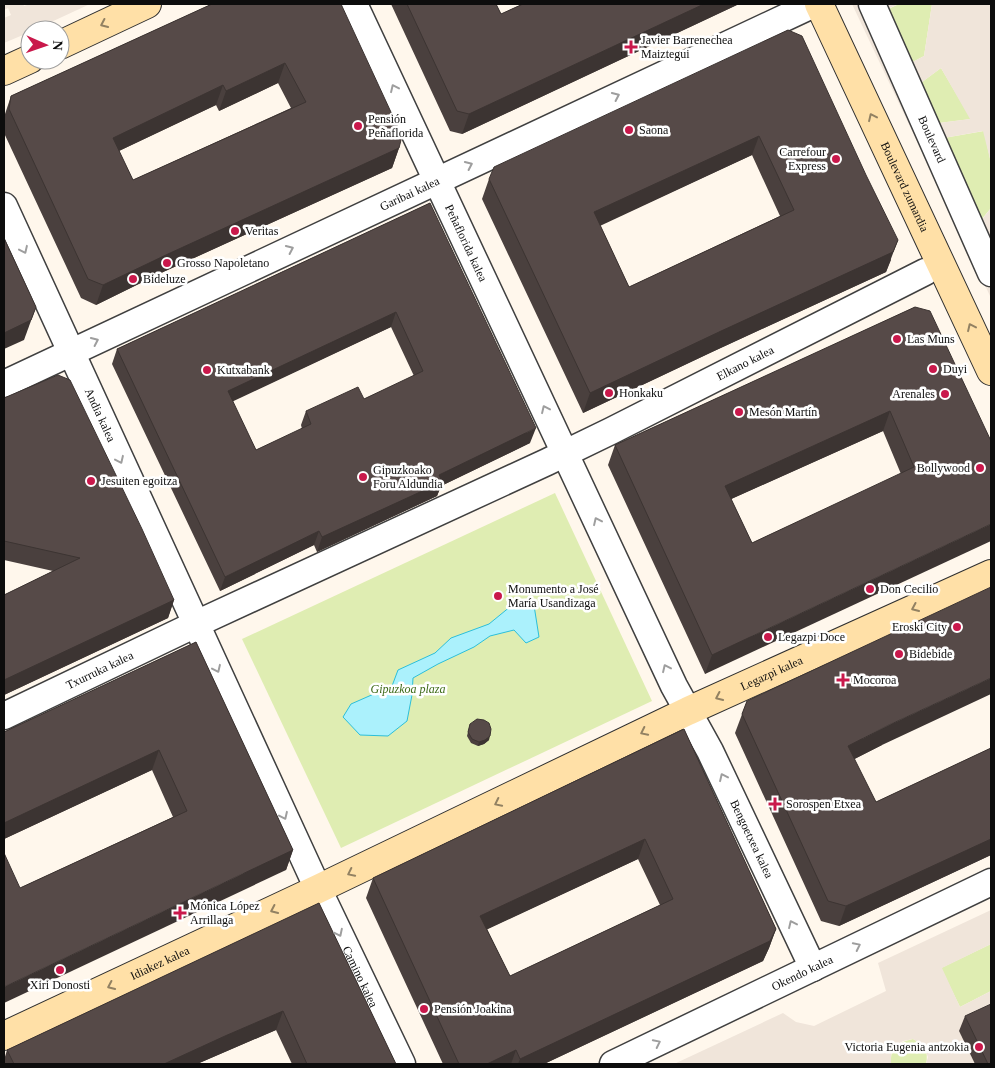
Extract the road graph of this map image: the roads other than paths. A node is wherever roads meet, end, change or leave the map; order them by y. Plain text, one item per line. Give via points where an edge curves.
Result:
1 (147, 4) edge
2 (354, 4) edge
3 (814, 4) edge
4 (819, 4) edge
5 (872, 4) edge
6 (70, 40) edge
7 (20, 64) edge
8 (4, 71) edge
9 (437, 180) junction
10 (4, 206) edge
11 (925, 272) dead end
12 (991, 273) edge
13 (70, 352) junction
14 (991, 371) edge
15 (4, 384) edge
16 (565, 453) junction
17 (991, 574) edge
18 (196, 624) junction
19 (688, 711) junction
20 (4, 716) edge
21 (991, 882) edge
22 (318, 889) junction
23 (813, 968) junction
24 (4, 1036) edge
25 (402, 1064) edge
26 (613, 1064) edge

1 -> 6 street
9 -> 2 street, Peñaflorida kalea
9 -> 3 street, Garibai kalea
14 -> 4 street, Boulevard zumardia
5 - 12 street, Boulevard
7 - 8 street
13 -> 9 street, Garibai kalea
16 -> 9 street, Peñaflorida kalea
10 -> 13 street, Andia kalea
11 - 16 street, Elkano kalea
13 - 15 street, Garibai kalea
13 -> 18 street, Andia kalea
16 - 18 street
19 -> 16 street
17 -> 19 street, Legazpi kalea
18 - 20 street, Txurruka kalea
18 -> 22 street
19 -> 22 street
23 -> 19 street, Bengoetxea kalea
23 -> 21 street, Okendo kalea
22 -> 24 street, Idiakez kalea
22 -> 25 street, Camino kalea
26 -> 23 street, Okendo kalea

